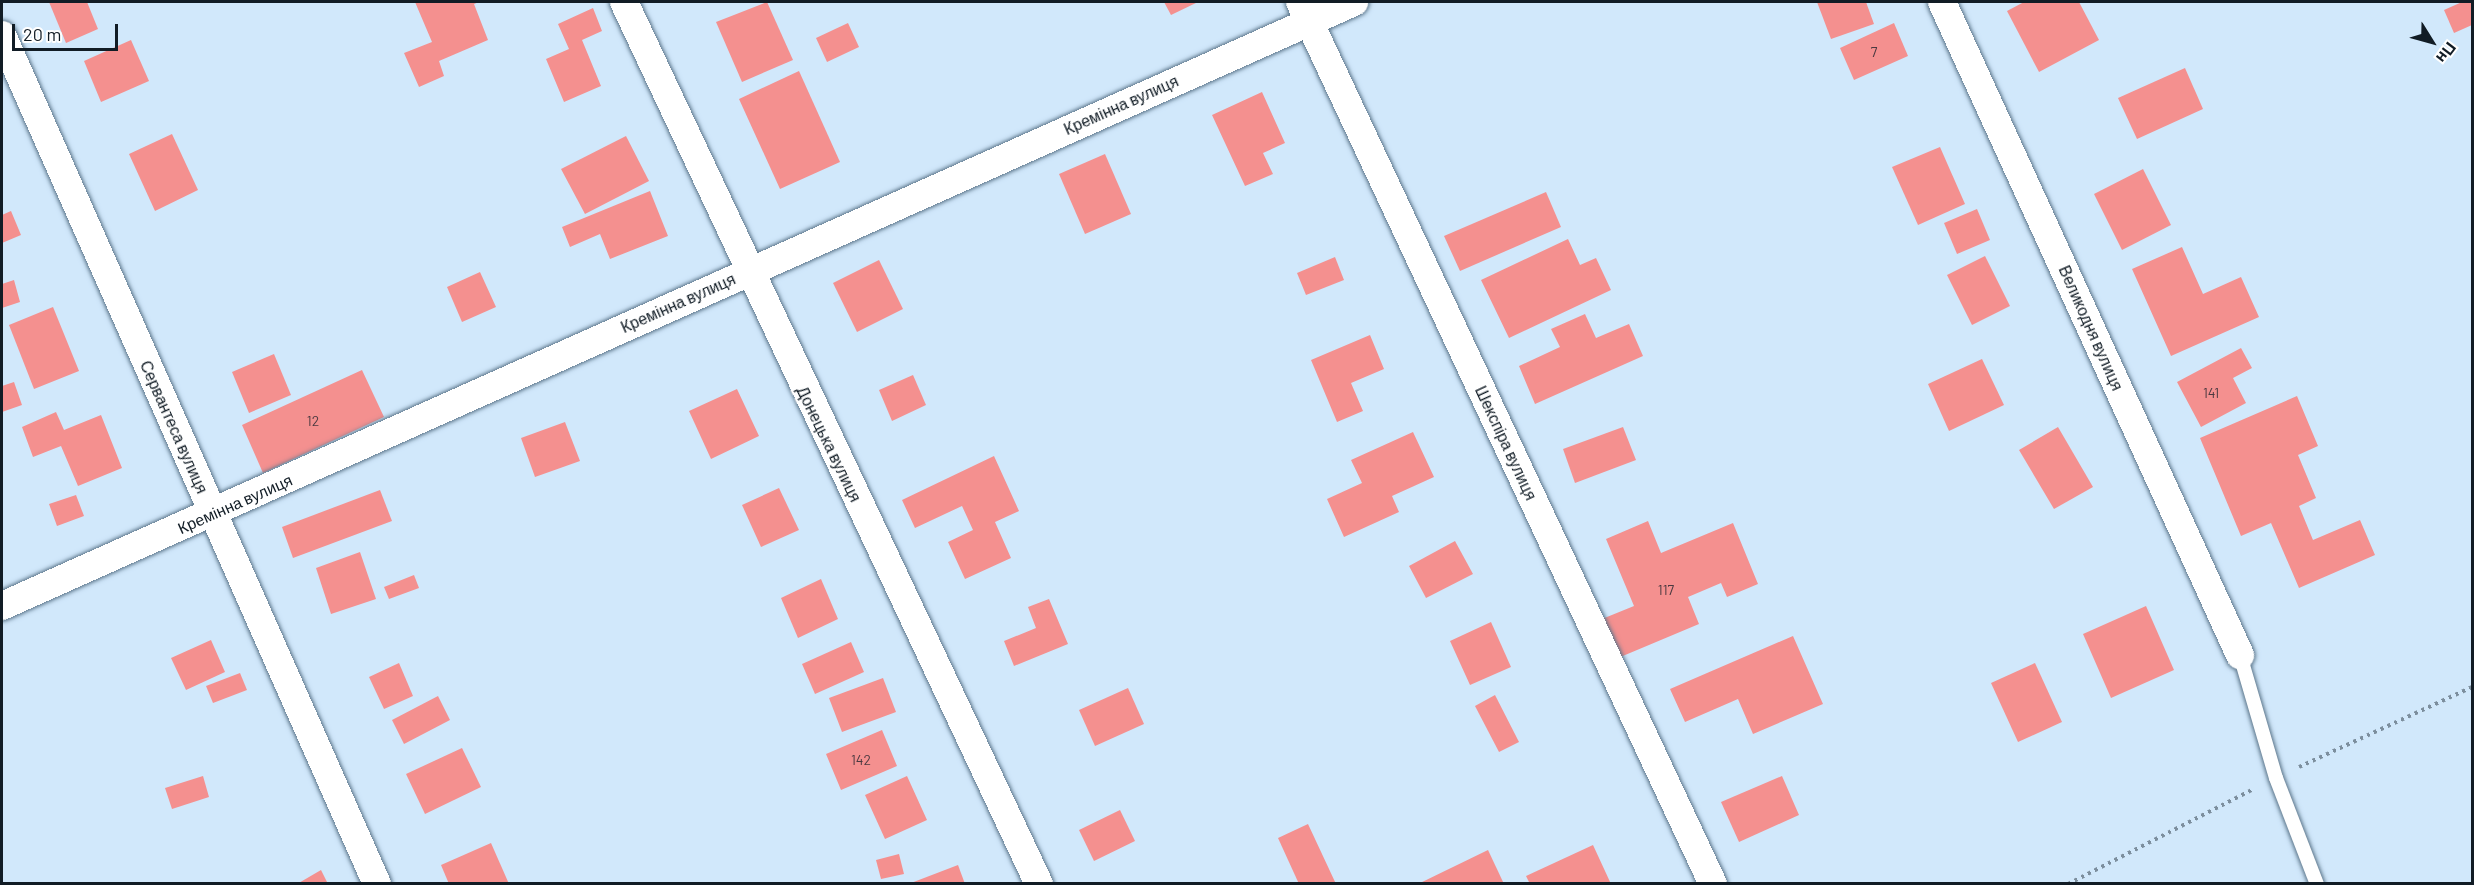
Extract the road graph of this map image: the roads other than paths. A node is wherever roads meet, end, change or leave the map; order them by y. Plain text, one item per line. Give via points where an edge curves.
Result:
1 (624, 2) edge
2 (1354, 2) edge
3 (1942, 2) edge
4 (1304, 12) edge
5 (2, 35) edge
6 (747, 272) junction
7 (212, 514) junction
8 (2, 606) edge
9 (2240, 655) joint
10 (377, 884) edge
11 (1039, 884) edge
12 (1713, 884) edge
13 (2317, 884) edge

1 - 6 street, Донецька вулиця
2 - 4 street, Кремінна вулиця
3 - 9 street, Великодня вулиця
4 - 6 street, Кремінна вулиця
4 - 12 street, Шекспіра вулиця
5 - 7 street, Сервантеса вулиця
6 - 7 street, Кремінна вулиця
6 - 11 street, Донецька вулиця
7 - 8 street, Кремінна вулиця
7 - 10 street, Сервантеса вулиця
9 - 13 lane via 2276,778

